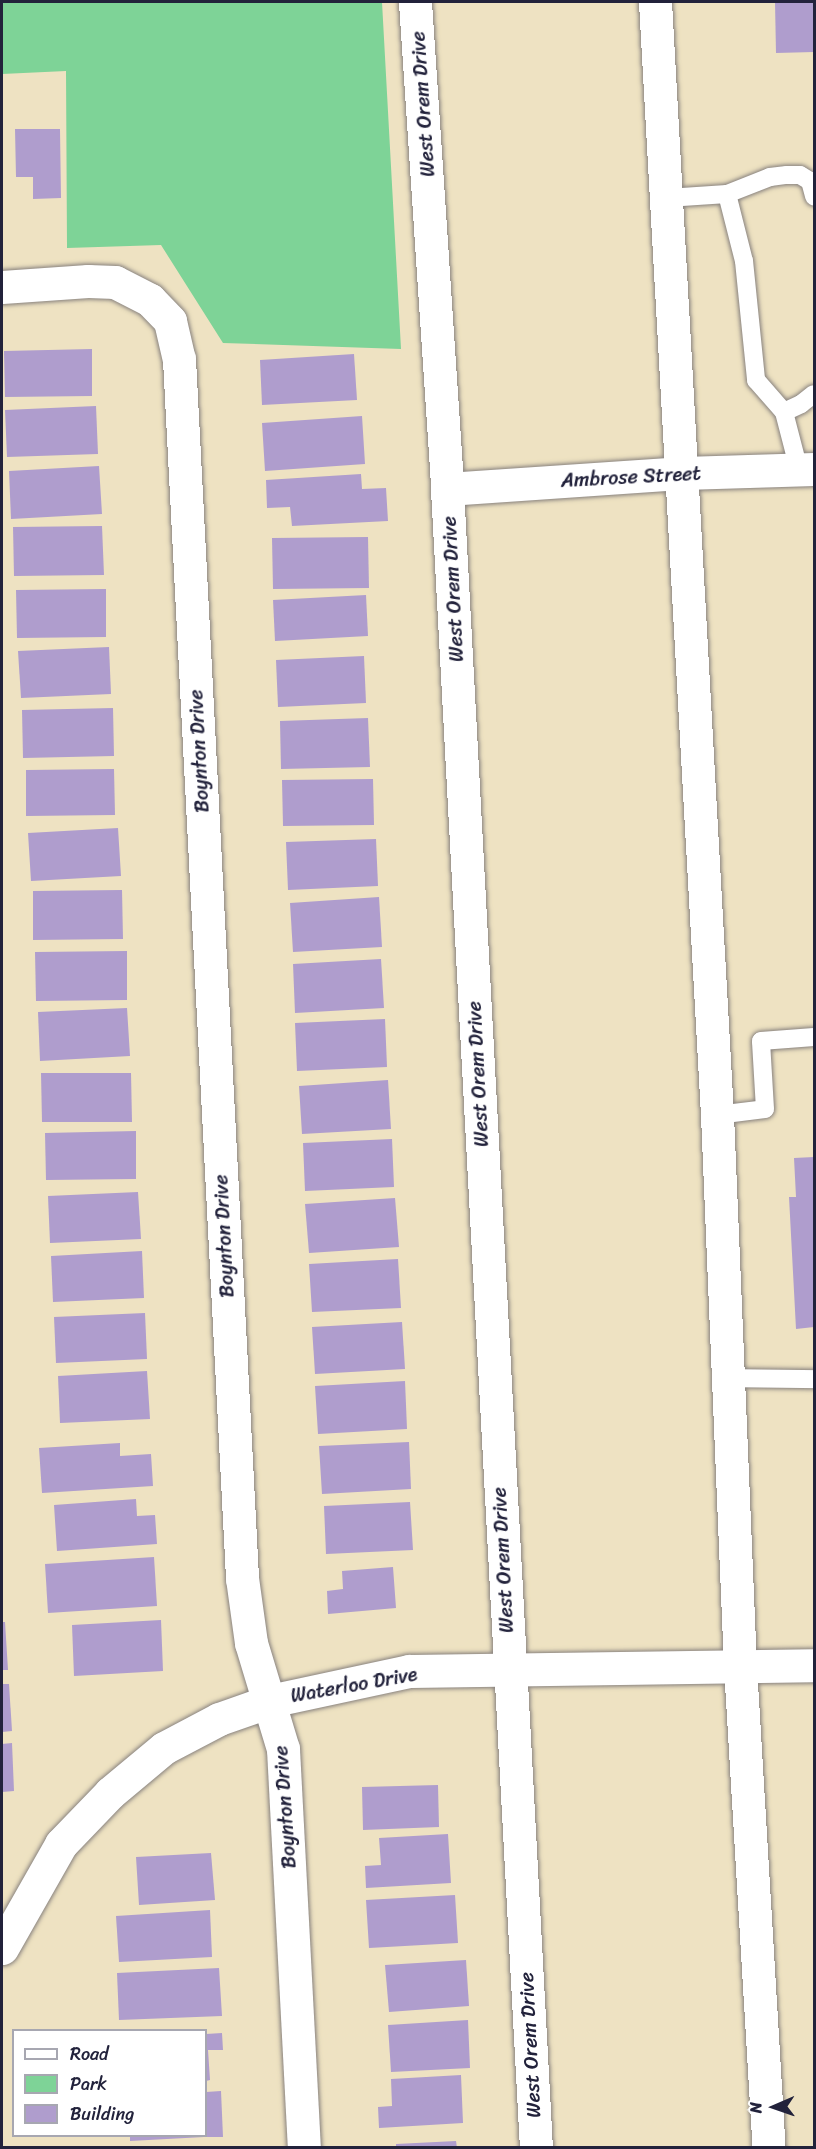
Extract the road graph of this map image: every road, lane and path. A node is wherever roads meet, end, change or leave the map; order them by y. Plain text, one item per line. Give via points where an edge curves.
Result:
1 (656, 2) edge
2 (417, 15) edge
3 (727, 194) junction
4 (814, 196) edge
5 (667, 198) junction
6 (2, 287) edge
7 (814, 394) edge
8 (784, 412) junction
9 (807, 470) edge
10 (683, 473) junction
11 (447, 489) junction
12 (814, 1037) edge
13 (717, 1115) junction
14 (728, 1378) junction
15 (814, 1379) edge
16 (814, 1665) edge
17 (740, 1666) junction
18 (509, 1672) junction
19 (270, 1701) junction
20 (2, 1948) edge
21 (304, 2148) edge
22 (536, 2148) edge
23 (769, 2148) edge

1 - 5 main road
2 - 11 main road, West Orem Drive
3 - 4 lane via 770,177 787,175 810,181
3 - 5 lane
3 - 8 lane via 744,261 756,380
5 - 10 main road
6 - 19 main road, Boynton Drive via 88,280 115,282 150,300 170,321 178,358 242,1578 251,1643
7 - 8 lane
8 - 9 lane
9 - 10 main road, Ambrose Street
10 - 11 main road, Ambrose Street
10 - 13 main road
11 - 18 main road, West Orem Drive
12 - 13 lane via 761,1041 765,1109
13 - 14 main road
14 - 15 lane
14 - 17 main road
16 - 17 main road, Waterloo Drive
17 - 18 main road, Waterloo Drive
17 - 23 main road
18 - 19 main road, Waterloo Drive via 409,1671
18 - 22 main road, West Orem Drive
19 - 20 main road, Waterloo Drive via 219,1719 164,1748 110,1793 61,1845
19 - 21 main road, Boynton Drive via 283,1749

